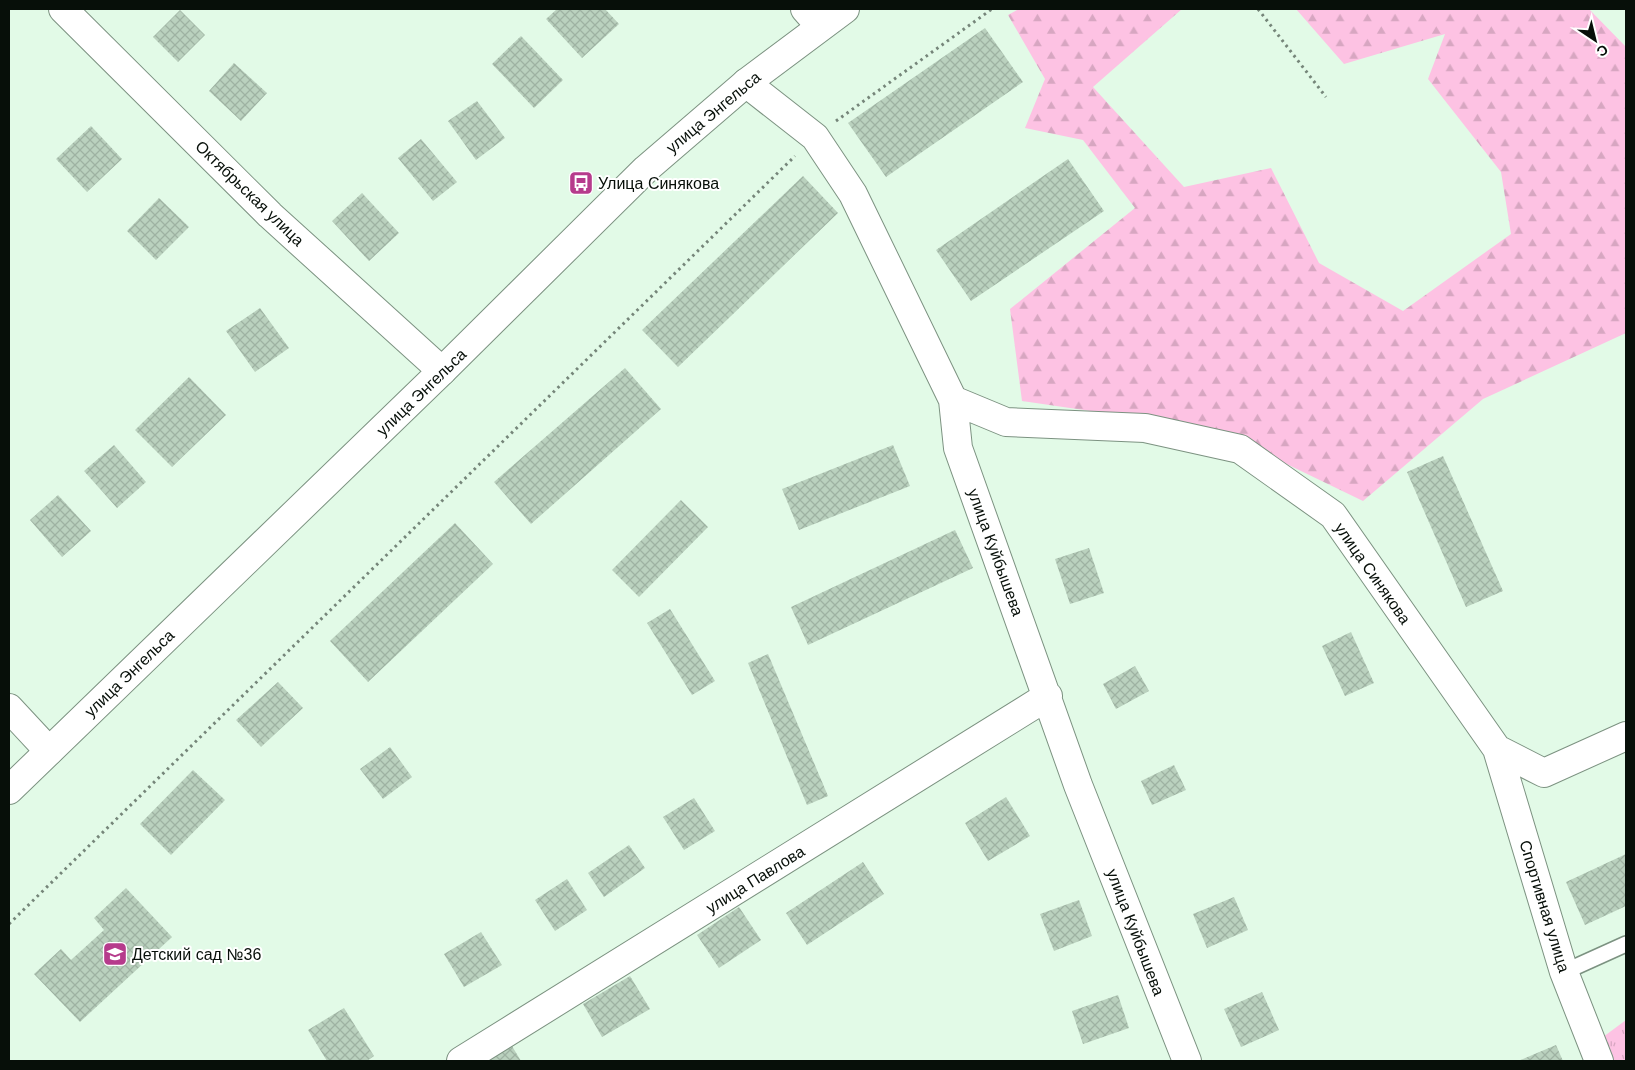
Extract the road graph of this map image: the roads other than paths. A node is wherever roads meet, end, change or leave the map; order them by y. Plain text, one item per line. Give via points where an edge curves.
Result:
1 (63, 9) edge
2 (844, 9) edge
3 (813, 17) edge
4 (746, 83) junction
5 (442, 372) junction
6 (953, 400) junction
7 (1048, 696) junction
8 (9, 708) edge
9 (1626, 736) edge
10 (1497, 749) junction
11 (49, 751) junction
12 (9, 790) edge
13 (1626, 944) edge
14 (1564, 972) junction
15 (461, 1061) edge
16 (1187, 1061) edge
17 (1599, 1061) edge

1 - 5 street, Октябрьская улица via 270,215
2 - 3 street, улица Энгельса
3 - 4 street, улица Энгельса
4 - 5 street, улица Энгельса via 646,169
4 - 6 street, улица Куйбышева via 815,137 853,194
5 - 11 street, улица Энгельса
6 - 7 street, улица Куйбышева via 958,448
6 - 10 street, улица Синякова via 1006,422 1145,428 1240,449 1332,514
7 - 15 street, улица Павлова
7 - 16 street, улица Куйбышева via 1078,785
8 - 11 street
9 - 10 street, улица Синякова via 1544,773
10 - 14 street, Спортивная улица
11 - 12 street, улица Энгельса
13 - 14 lane
14 - 17 street, Спортивная улица

